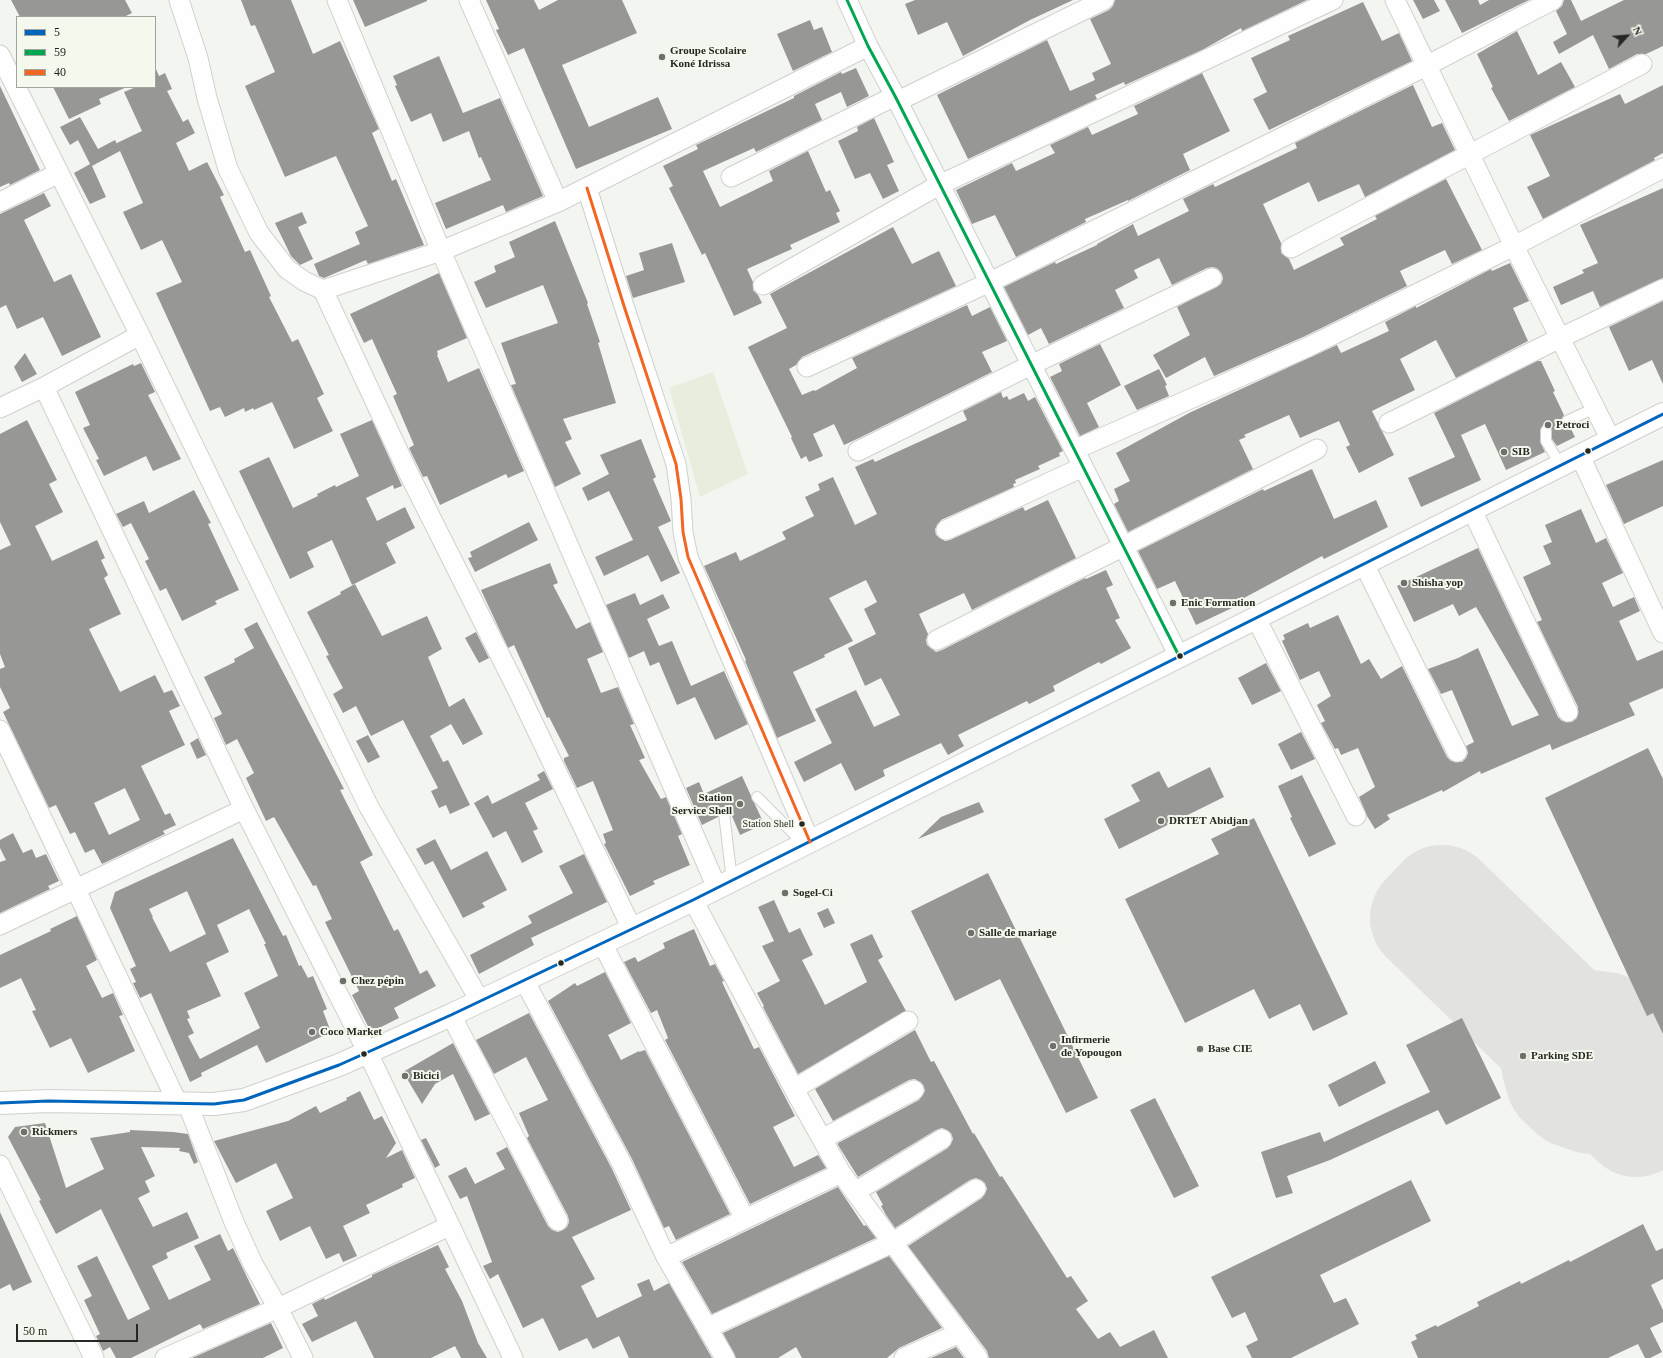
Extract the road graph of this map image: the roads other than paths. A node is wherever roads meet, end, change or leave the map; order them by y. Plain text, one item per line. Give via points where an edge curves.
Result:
1 (178, 0) edge
2 (336, 0) edge
3 (469, 0) edge
4 (847, 0) edge
5 (1104, 0) edge
6 (1333, 0) edge
7 (1395, 0) edge
8 (1553, 0) edge
9 (868, 46) junction
10 (0, 55) edge
11 (1642, 64) dead end
12 (1426, 66) junction
13 (16, 87) edge
14 (16, 88) edge
15 (897, 99) junction
16 (1470, 155) junction
17 (1663, 168) edge
18 (59, 173) junction
19 (731, 177) dead end
20 (940, 185) junction
21 (588, 188) junction
22 (0, 202) edge
23 (558, 202) junction
24 (1514, 246) junction
25 (1291, 248) dead end
26 (441, 251) junction
27 (1212, 278) dead end
28 (990, 282) junction
29 (763, 285) dead end
30 (1663, 289) edge
31 (323, 290) junction
32 (140, 335) junction
33 (1560, 338) junction
34 (1031, 365) junction
35 (807, 367) dead end
36 (44, 387) junction
37 (0, 408) edge
38 (1595, 408) junction
39 (1663, 414) edge
40 (1567, 421) dead end
41 (1389, 423) dead end
42 (1546, 431) dead end
43 (1611, 440) junction
44 (1317, 449) dead end
45 (858, 451) dead end
46 (1580, 456) junction
47 (1078, 459) junction
48 (1561, 466) junction
49 (1472, 510) junction
50 (946, 530) dead end
51 (1123, 545) junction
52 (1364, 564) junction
53 (1256, 618) junction
54 (1663, 633) edge
55 (937, 640) dead end
56 (1179, 656) junction
57 (1568, 712) dead end
58 (0, 730) edge
59 (1457, 752) dead end
60 (757, 797) dead end
61 (244, 809) junction
62 (724, 813) dead end
63 (1356, 816) dead end
64 (807, 843) junction
65 (724, 884) junction
66 (76, 889) junction
67 (693, 900) junction
68 (0, 925) edge
69 (632, 929) junction
70 (602, 944) junction
71 (524, 980) junction
72 (480, 1001) junction
73 (451, 1015) junction
74 (908, 1021) dead end
75 (368, 1053) junction
76 (794, 1089) junction
77 (914, 1090) dead end
78 (0, 1103) edge
79 (183, 1105) junction
80 (822, 1139) junction
81 (942, 1139) dead end
82 (0, 1165) edge
83 (841, 1173) junction
84 (976, 1189) dead end
85 (855, 1192) junction
86 (745, 1219) junction
87 (558, 1221) dead end
88 (449, 1226) junction
89 (892, 1243) junction
90 (666, 1257) junction
91 (278, 1308) junction
92 (707, 1328) junction
93 (959, 1333) junction
94 (94, 1358) edge
95 (166, 1358) edge
96 (303, 1358) edge
97 (513, 1358) edge
98 (725, 1358) edge
99 (904, 1358) edge
100 (978, 1358) edge

1 - 31 street via 198,58 228,169 259,234 287,269
2 - 26 street
3 - 23 street
4 - 9 street
5 - 15 street
6 - 20 street
7 - 12 street
8 - 12 street
9 - 15 street
9 - 21 street
10 - 13 street
11 - 16 street
12 - 16 street
12 - 28 street
14 - 18 street
15 - 19 street
15 - 20 street
16 - 24 street
16 - 25 street
17 - 24 street
18 - 22 street
18 - 32 street
20 - 28 street
20 - 29 street
21 - 23 street
21 - 64 street via 676,464 688,557
23 - 26 street
24 - 33 street
24 - 47 street
26 - 31 street
26 - 65 street
27 - 34 street
28 - 34 street
28 - 35 street
30 - 33 street
31 - 69 street via 407,470 518,691
32 - 36 street
32 - 72 street via 369,807
33 - 38 street
33 - 41 street
34 - 45 street
34 - 47 street
36 - 37 street
36 - 61 street
38 - 40 lane
38 - 43 street
39 - 43 street
42 - 48 lane via 1546,441
43 - 46 street
44 - 51 street
46 - 48 street
46 - 54 street
47 - 50 street
47 - 51 street
48 - 49 street
49 - 52 street
49 - 57 street
51 - 55 street
51 - 56 street
52 - 53 street
52 - 59 street
53 - 56 street
53 - 63 street
56 - 64 street
58 - 66 street
60 - 64 lane
61 - 66 street
61 - 75 street
62 - 65 lane
64 - 65 street
65 - 67 street
66 - 68 street
66 - 79 street
67 - 69 street
67 - 76 street
69 - 70 street
70 - 71 street
70 - 86 street
71 - 72 street
71 - 90 street via 622,1164
72 - 73 street
73 - 75 street
73 - 87 street
74 - 76 street
75 - 79 street via 244,1100
75 - 88 street
76 - 80 street
77 - 80 street
78 - 79 street
79 - 91 street via 234,1222
80 - 83 street
81 - 85 street
82 - 94 street
83 - 85 street
83 - 86 street
84 - 89 street
85 - 89 street
86 - 90 street
88 - 91 street
88 - 97 street
89 - 92 street
89 - 93 street
90 - 92 street
91 - 95 street
91 - 96 street
92 - 98 street
93 - 99 street
93 - 100 street

